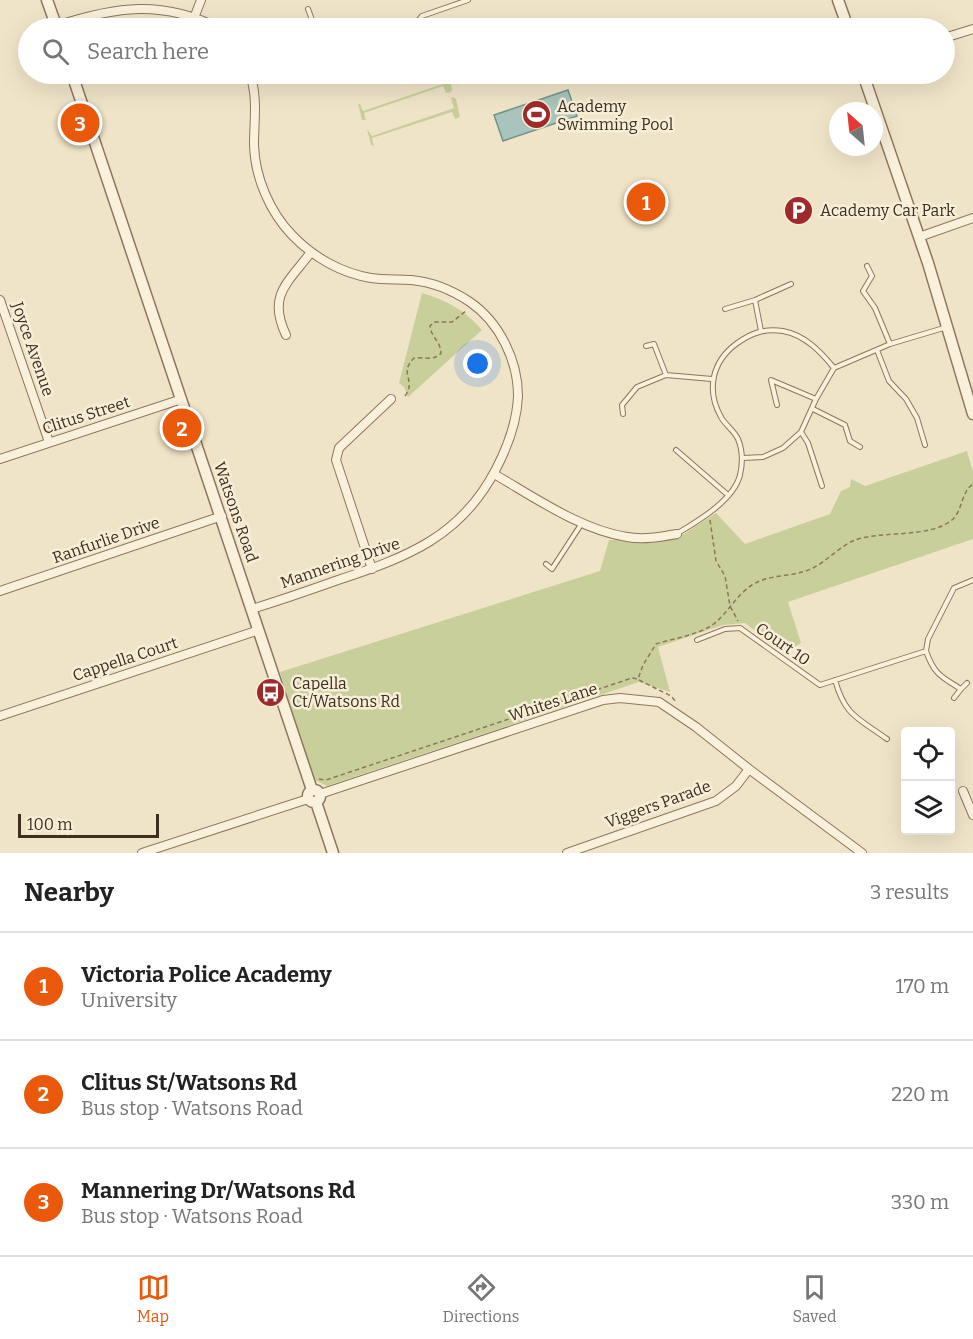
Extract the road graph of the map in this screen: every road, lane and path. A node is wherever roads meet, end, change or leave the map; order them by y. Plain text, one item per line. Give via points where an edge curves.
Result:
1 (47, 0) edge
2 (201, 0) edge
3 (468, 0) edge
4 (838, 0) edge
5 (308, 9) dead end
6 (196, 14) junction
7 (54, 18) edge
8 (84, 18) edge
9 (203, 18) edge
10 (311, 18) edge
11 (420, 18) edge
12 (844, 18) edge
13 (973, 29) edge
14 (955, 35) edge
15 (75, 84) edge
16 (252, 84) edge
17 (866, 84) edge
18 (973, 218) edge
19 (919, 237) junction
20 (311, 252) junction
21 (867, 266) dead end
22 (791, 284) dead end
23 (0, 300) edge
24 (755, 300) junction
25 (725, 309) dead end
26 (466, 311) dead end
27 (948, 327) junction
28 (761, 330) junction
29 (286, 335) dead end
30 (890, 344) junction
31 (646, 346) dead end
32 (877, 350) junction
33 (834, 368) junction
34 (666, 375) junction
35 (712, 379) junction
36 (405, 396) dead end
37 (182, 399) junction
38 (391, 399) dead end
39 (816, 399) junction
40 (777, 405) dead end
41 (813, 409) junction
42 (623, 414) dead end
43 (973, 414) edge
44 (801, 432) junction
45 (49, 442) junction
46 (926, 445) dead end
47 (860, 447) dead end
48 (676, 450) dead end
49 (743, 458) junction
50 (0, 459) edge
51 (494, 474) junction
52 (973, 484) edge
53 (822, 486) dead end
54 (728, 495) junction
55 (709, 513) junction
56 (222, 516) junction
57 (582, 522) junction
58 (677, 534) joint
59 (546, 564) dead end
60 (372, 569) junction
61 (973, 580) edge
62 (0, 591) edge
63 (730, 606) junction
64 (252, 609) junction
65 (740, 628) junction
66 (259, 630) junction
67 (698, 640) dead end
68 (926, 651) junction
69 (835, 680) junction
70 (967, 682) dead end
71 (961, 689) junction
72 (954, 698) dead end
73 (0, 716) edge
74 (887, 739) dead end
75 (749, 769) junction
76 (963, 791) dead end
77 (313, 793) junction
78 (973, 815) edge
79 (142, 853) edge
80 (333, 853) edge
81 (567, 853) edge
82 (862, 853) edge

1 - 7 street
2 - 6 street
3 - 11 lane
4 - 12 street
5 - 10 lane
6 - 8 street via 166,4 130,3
6 - 9 street
13 - 14 street
15 - 37 street, Watsons Road
16 - 20 street, Mannering Drive via 256,103 254,149 264,190 284,225
17 - 19 street
18 - 19 street
19 - 27 street
20 - 29 street via 278,298 278,315
20 - 51 street, Mannering Drive via 361,276 442,286 471,303 494,326 513,362 518,393 509,441
21 - 30 lane via 872,276 863,291
22 - 24 lane
23 - 45 street, Joyce Avenue
24 - 25 lane
24 - 28 lane
26 - 36 path via 452,322 434,322 430,326 441,353 433,358 414,358 406,371 410,390
27 - 30 lane
27 - 43 street
28 - 33 lane via 803,339
28 - 35 lane via 727,351
30 - 32 lane
31 - 34 lane via 654,344
32 - 33 lane
32 - 46 lane via 889,381 917,418
33 - 39 lane
34 - 35 lane
34 - 42 lane via 636,387 622,405
35 - 49 lane via 714,400 737,437
37 - 45 street, Clitus Street
37 - 56 street, Watsons Road
38 - 60 street via 339,448 336,460
39 - 40 lane via 771,380
39 - 41 lane
41 - 44 lane
41 - 47 lane via 845,425 850,441
44 - 49 lane via 783,448 763,457
44 - 53 lane
45 - 50 street, Clitus Street
48 - 54 lane
49 - 54 lane via 739,478
51 - 57 street
51 - 60 street, Mannering Drive via 468,510 435,540
52 - 63 path via 953,519 937,528 853,541 796,575 762,579
54 - 55 lane
55 - 58 lane
55 - 63 path via 716,561 725,576
56 - 62 street, Ranfurlie Drive
56 - 64 street, Watsons Road
57 - 58 street via 628,538
57 - 59 lane via 552,569
60 - 64 street, Mannering Drive
61 - 68 lane via 954,588 928,639
63 - 65 path
63 - 77 path via 709,627 656,644 638,679 326,780 319,778
64 - 66 street, Watsons Road
65 - 67 lane, Court 10 via 725,629
65 - 69 lane, Court 10 via 820,685
66 - 73 street, Cappella Court
66 - 77 street, Watsons Road
68 - 69 lane
68 - 71 lane via 931,667
69 - 74 lane via 847,710
70 - 71 lane
71 - 72 lane
75 - 77 street, Whites Lane via 659,702 620,698 603,700
75 - 81 street, Viggers Parade via 736,786 716,801
75 - 82 street, Whites Lane
76 - 78 street
77 - 79 street, Whites Lane
77 - 80 street, Watsons Road

